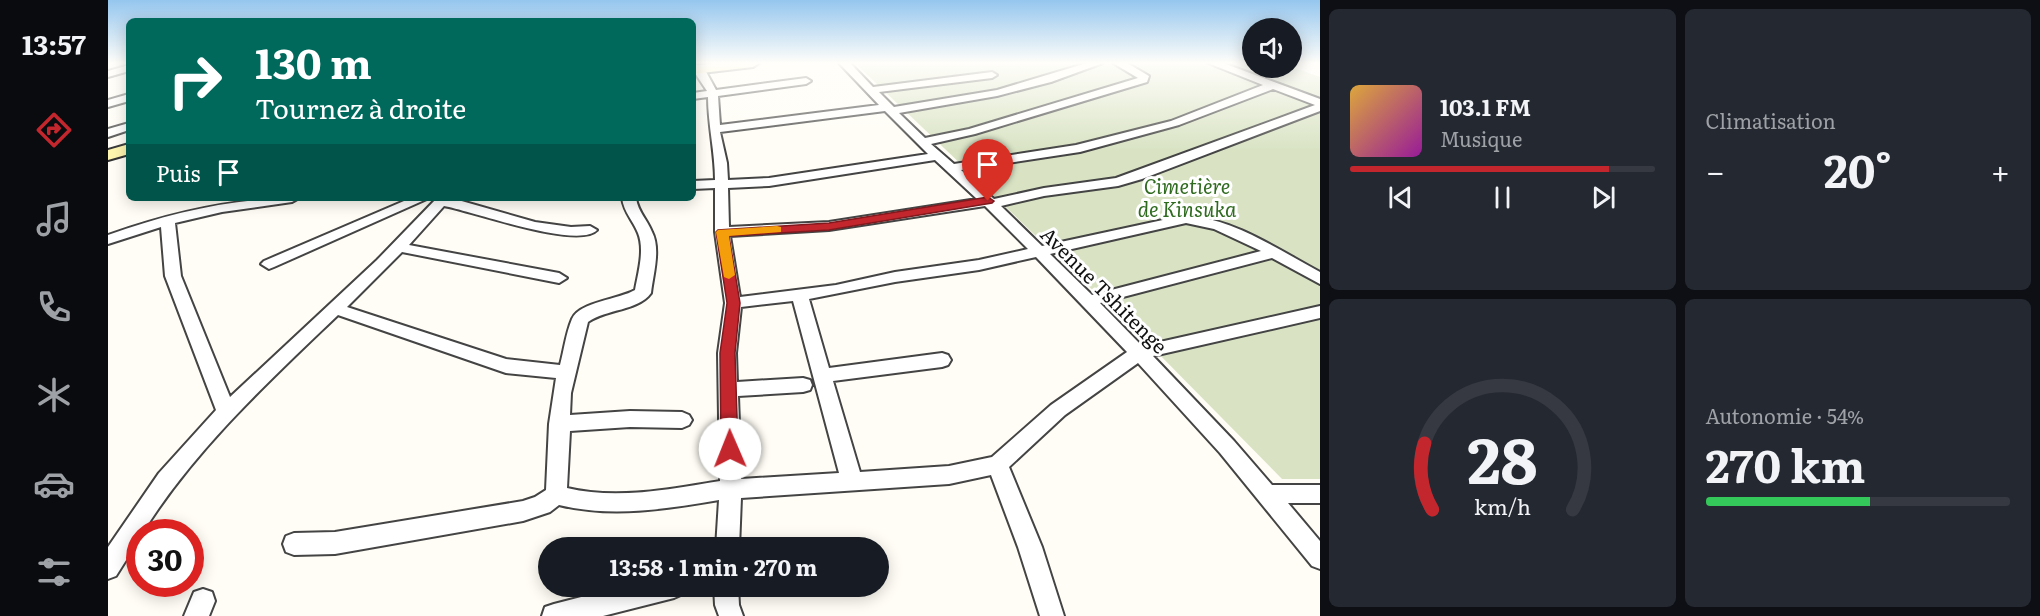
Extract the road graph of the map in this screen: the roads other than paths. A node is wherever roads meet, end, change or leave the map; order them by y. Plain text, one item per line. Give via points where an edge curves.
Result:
1 (723, 92) edge
2 (874, 92) edge
3 (1002, 92) edge
4 (1104, 92) edge
5 (1256, 92) edge
6 (1290, 92) edge
7 (713, 93) junction
8 (696, 96) edge
9 (126, 98) edge
10 (108, 104) edge
11 (1320, 104) edge
12 (891, 108) junction
13 (126, 127) edge
14 (714, 129) junction
15 (108, 133) edge
16 (922, 142) junction
17 (126, 150) edge
18 (108, 155) edge
19 (939, 156) junction
20 (952, 168) junction
21 (696, 185) edge
22 (720, 185) junction
23 (268, 201) edge
24 (415, 201) edge
25 (442, 201) edge
26 (448, 201) edge
27 (629, 201) edge
28 (990, 202) junction
29 (168, 221) junction
30 (590, 230) dead end
31 (722, 232) junction
32 (108, 240) edge
33 (397, 247) junction
34 (1039, 252) junction
35 (1272, 253) junction
36 (269, 264) dead end
37 (560, 278) dead end
38 (1320, 279) edge
39 (800, 295) junction
40 (1089, 301) junction
41 (733, 303) junction
42 (337, 309) junction
43 (1320, 312) edge
44 (1139, 353) junction
45 (942, 360) dead end
46 (567, 372) junction
47 (824, 375) junction
48 (802, 386) dead end
49 (728, 390) junction
50 (227, 413) junction
51 (682, 420) dead end
52 (559, 424) junction
53 (998, 465) junction
54 (852, 482) junction
55 (730, 489) junction
56 (1268, 494) junction
57 (1320, 494) edge
58 (555, 495) junction
59 (728, 537) edge
60 (294, 544) dead end
61 (1320, 558) edge
62 (108, 568) edge
63 (630, 597) edge
64 (727, 597) edge
65 (554, 616) edge
66 (731, 616) edge
67 (1052, 616) edge

1 - 7 street
2 - 12 street, Avenue Tshitenge
3 - 12 street
4 - 16 street via 971,132
5 - 20 street via 1175,123 1077,150
6 - 11 street
7 - 8 street
7 - 14 street
9 - 10 street
11 - 28 street via 1118,182
12 - 14 street
12 - 16 street, Avenue Tshitenge
13 - 15 street
14 - 22 street via 721,163
16 - 19 street, Avenue Tshitenge
17 - 18 street
19 - 20 street, Avenue Tshitenge
19 - 22 street via 769,182
20 - 28 street, Avenue Tshitenge
21 - 22 street
22 - 31 street
23 - 29 street
24 - 36 street
25 - 33 street
26 - 30 street via 557,231
27 - 46 street via 631,212 646,233 643,293 632,300 593,310 580,319
28 - 31 street via 829,226
28 - 34 street, Avenue Tshitenge
29 - 32 street
29 - 50 street via 173,276
31 - 41 street
33 - 37 street
33 - 42 street
34 - 35 street via 1186,219 1202,219
34 - 39 street
34 - 40 street, Avenue Tshitenge
35 - 38 street
35 - 40 street
39 - 41 street
39 - 47 street
40 - 44 street, Avenue Tshitenge
41 - 49 street via 727,353
42 - 46 street via 506,366
42 - 50 street
43 - 44 street
44 - 53 street via 1058,410
44 - 56 street, Avenue Tshitenge
45 - 47 street
46 - 52 street
47 - 54 street
48 - 49 street
49 - 55 street
50 - 62 street via 157,491
51 - 52 street
52 - 58 street
53 - 54 street via 949,475
53 - 67 street
54 - 55 street
55 - 58 street via 659,501 585,502
55 - 59 street
56 - 57 street
56 - 61 street, Avenue Tshitenge
58 - 60 street via 542,505 523,511 335,543
63 - 65 street
64 - 66 street

